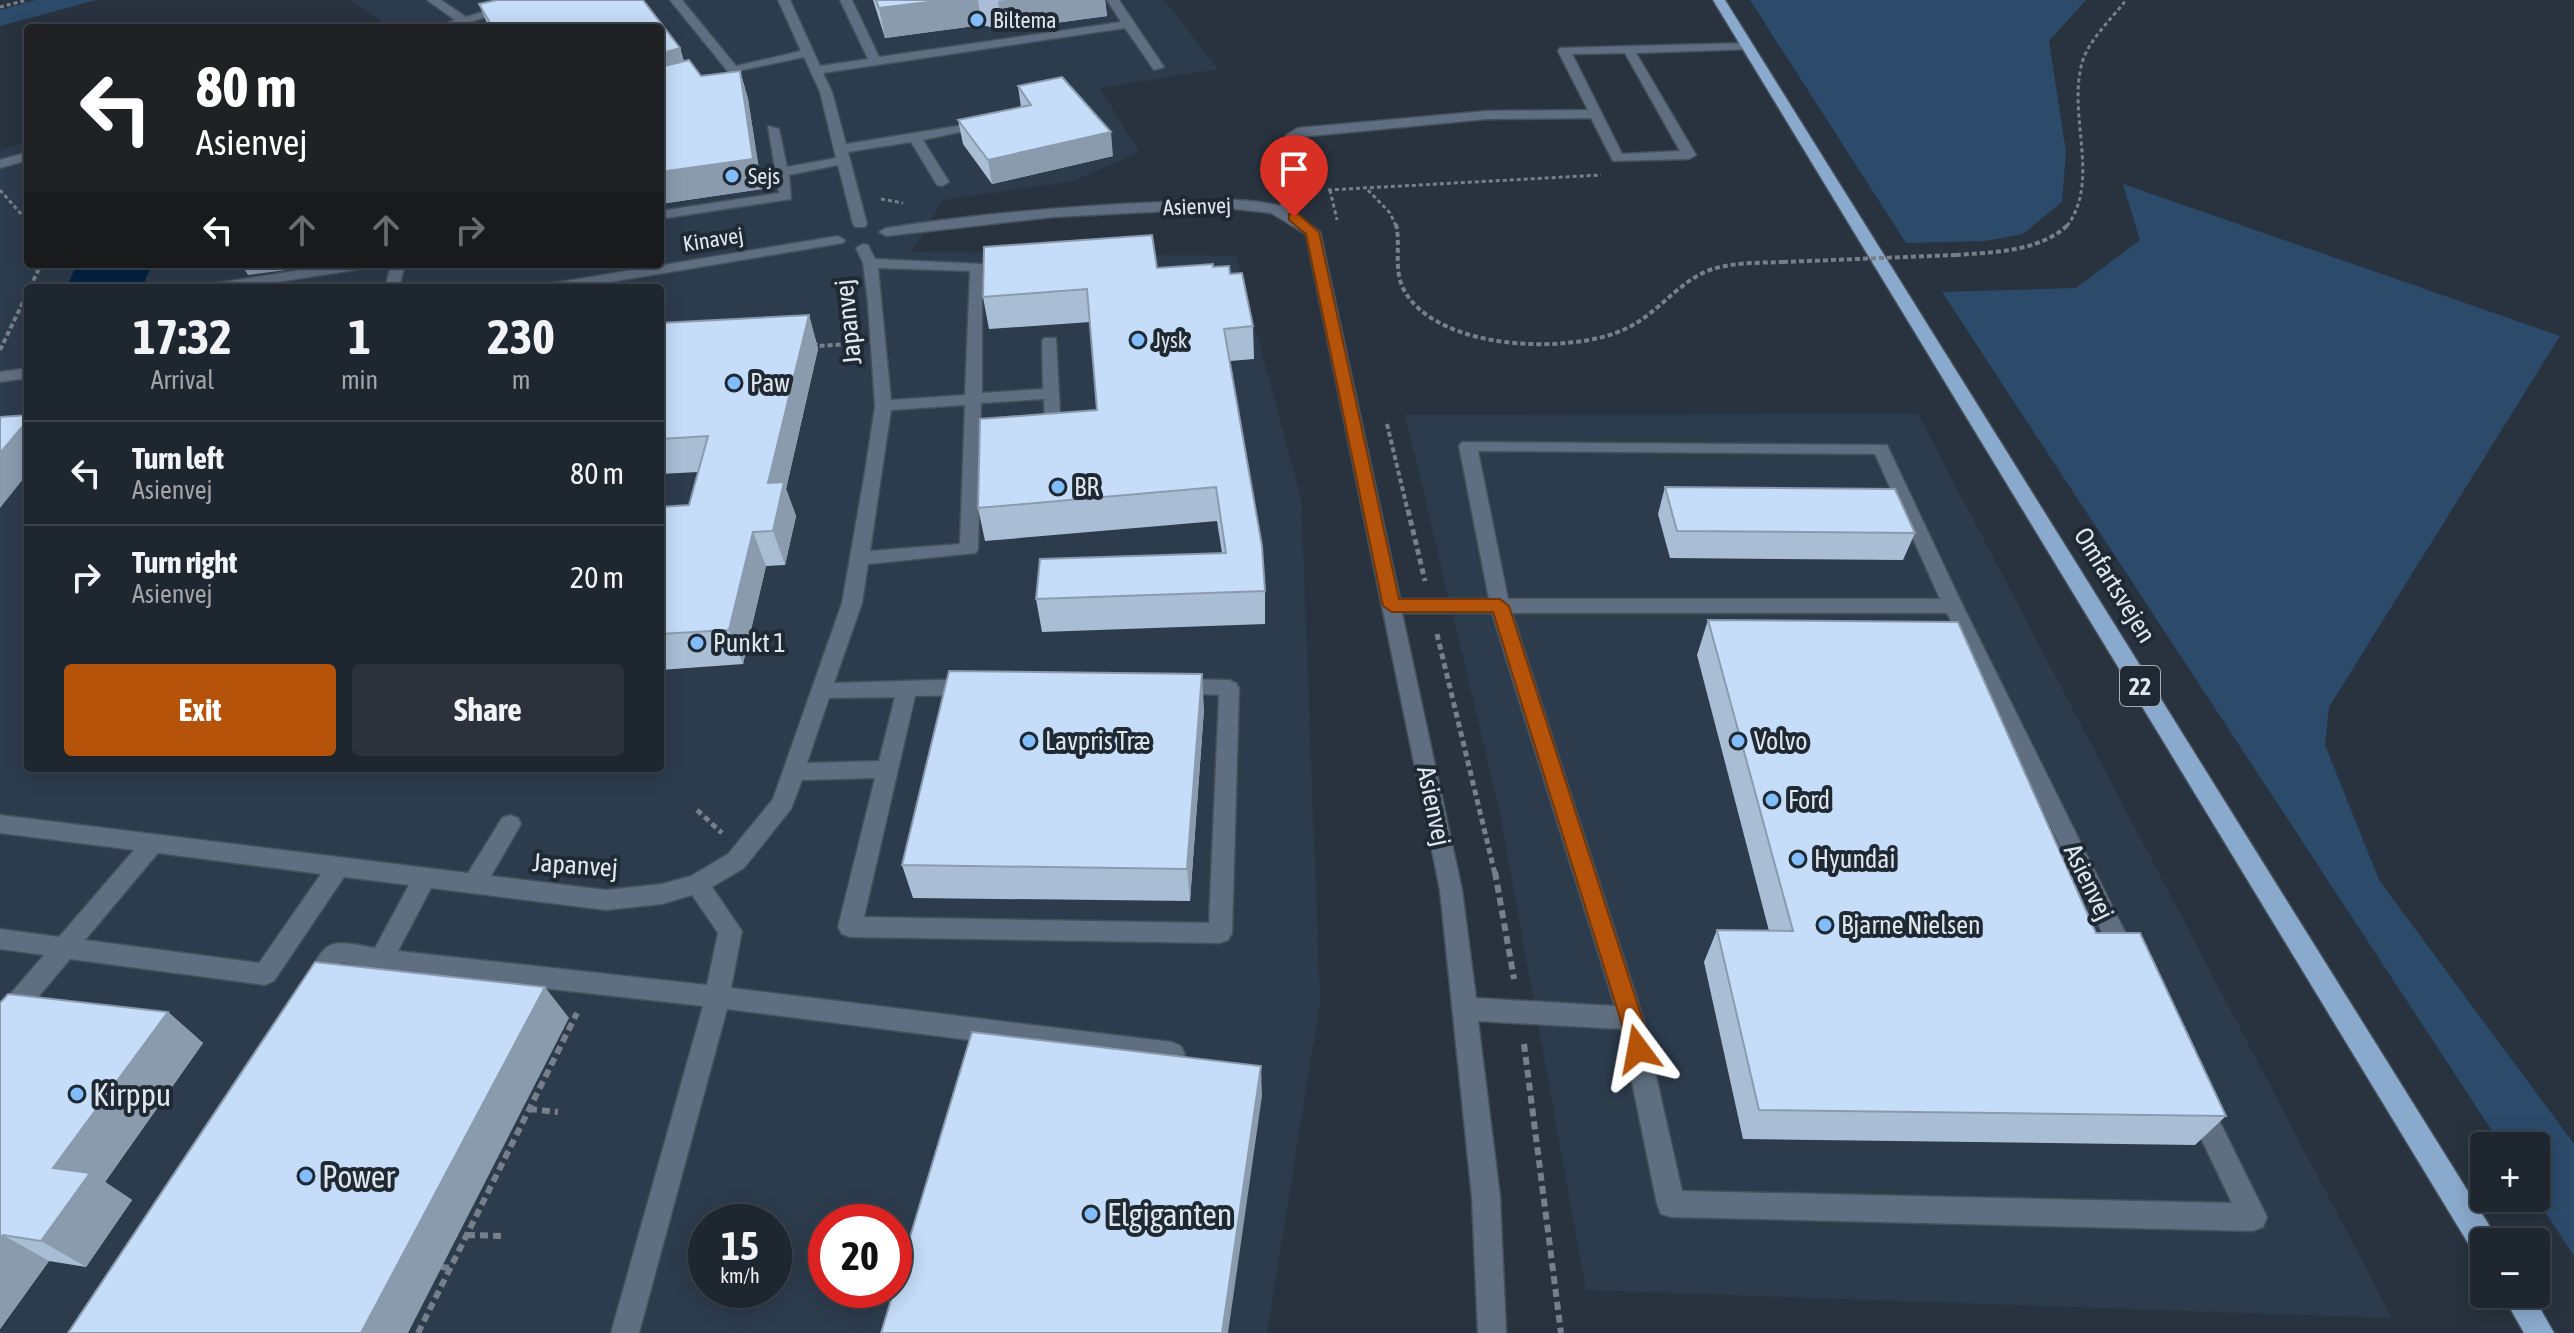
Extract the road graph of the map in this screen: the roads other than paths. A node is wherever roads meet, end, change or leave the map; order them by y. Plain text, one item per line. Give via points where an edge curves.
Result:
1 (433, 0) edge
2 (531, 0) edge
3 (676, 0) edge
4 (784, 0) edge
5 (846, 0) edge
6 (1113, 0) edge
7 (1719, 0) edge
8 (465, 21) junction
9 (455, 24) edge
10 (1128, 24) junction
11 (1748, 47) junction
12 (1628, 49) junction
13 (810, 52) junction
14 (875, 61) junction
15 (1158, 67) dead end
16 (733, 70) junction
17 (817, 70) junction
18 (720, 77) edge
19 (1596, 114) junction
20 (982, 126) edge
21 (773, 129) dead end
22 (915, 138) junction
23 (844, 155) junction
24 (24, 157) edge
25 (0, 164) edge
26 (781, 172) junction
27 (942, 182) dead end
28 (1282, 213) junction
29 (664, 214) edge
30 (860, 224) junction
31 (886, 232) junction
32 (838, 240) junction
33 (867, 256) junction
34 (664, 265) edge
35 (341, 268) edge
36 (640, 268) edge
37 (237, 284) edge
38 (566, 284) edge
39 (1050, 341) dead end
40 (24, 374) edge
41 (0, 377) edge
42 (1052, 393) junction
43 (973, 399) junction
44 (883, 406) junction
45 (1053, 432) edge
46 (860, 558) junction
47 (1392, 606) junction
48 (1500, 606) junction
49 (1953, 606) junction
50 (907, 687) junction
51 (999, 687) edge
52 (1153, 687) edge
53 (822, 691) junction
54 (889, 769) junction
55 (794, 772) junction
56 (0, 824) edge
57 (510, 824) dead end
58 (152, 844) junction
59 (338, 867) junction
60 (424, 878) junction
61 (474, 884) junction
62 (697, 884) junction
63 (0, 939) edge
64 (65, 948) junction
65 (381, 960) junction
66 (2134, 975) edge
67 (717, 997) junction
68 (304, 1002) edge
69 (1466, 1009) junction
70 (1631, 1018) junction
71 (0, 1024) edge
72 (1172, 1054) edge
73 (2190, 1089) edge
74 (2475, 1228) edge
75 (1493, 1304) junction
76 (2525, 1308) edge
77 (625, 1333) edge
78 (1492, 1333) edge
79 (1499, 1333) edge
80 (2540, 1333) edge

1 - 8 street
2 - 8 street
3 - 16 street
4 - 13 street
5 - 14 street
6 - 10 street
7 - 11 main road, Omfartsvejen / 22
8 - 9 street
10 - 14 street
10 - 15 street
11 - 12 street
11 - 74 main road, Omfartsvejen / 22
12 - 19 street via 1564,51
12 - 19 street via 1689,155 1618,158
13 - 16 street
13 - 17 street
14 - 17 street
16 - 18 street
17 - 23 street
19 - 28 street via 1487,115 1303,131 1292,135 1297,191
20 - 22 street
21 - 26 street
22 - 23 street
22 - 27 street
23 - 26 street
23 - 30 street
24 - 25 street
26 - 29 street via 786,196
28 - 31 street, Asienvej via 1239,204 1044,212
28 - 47 street, Asienvej via 1313,232
30 - 31 street via 877,225
30 - 32 street via 843,230
31 - 33 street
32 - 33 street
32 - 34 street, Kinavej
33 - 43 street via 977,267
33 - 44 street, Japanvej
35 - 37 street
36 - 38 street, Kinavej
39 - 42 street
40 - 41 street
42 - 43 street
42 - 45 street
43 - 44 street
43 - 46 street via 969,549
44 - 46 street, Japanvej
46 - 53 street, Japanvej via 852,603
47 - 48 street
47 - 69 street, Asienvej via 1451,890
48 - 49 street
48 - 49 street, Asienvej via 1468,446 1881,449
48 - 70 street
49 - 66 street, Asienvej
50 - 51 street
50 - 53 street
50 - 54 street
52 - 54 street via 1229,688 1220,933 850,927
53 - 55 street, Japanvej
54 - 55 street
55 - 62 street, Japanvej via 783,803 736,861
56 - 58 street, Japanvej
57 - 61 street
58 - 59 street, Japanvej
58 - 64 street
59 - 60 street, Japanvej
59 - 64 street via 265,974
60 - 61 street, Japanvej
60 - 65 street
61 - 62 street, Japanvej via 606,900
62 - 67 street via 730,931
63 - 64 street
64 - 71 street
65 - 67 street
65 - 68 street via 337,951
67 - 72 street
67 - 77 street
69 - 70 street
69 - 75 street, Asienvej
70 - 73 street via 1671,1204 2253,1217
75 - 78 street, Asienvej
75 - 79 street, Asienvej
76 - 80 main road

